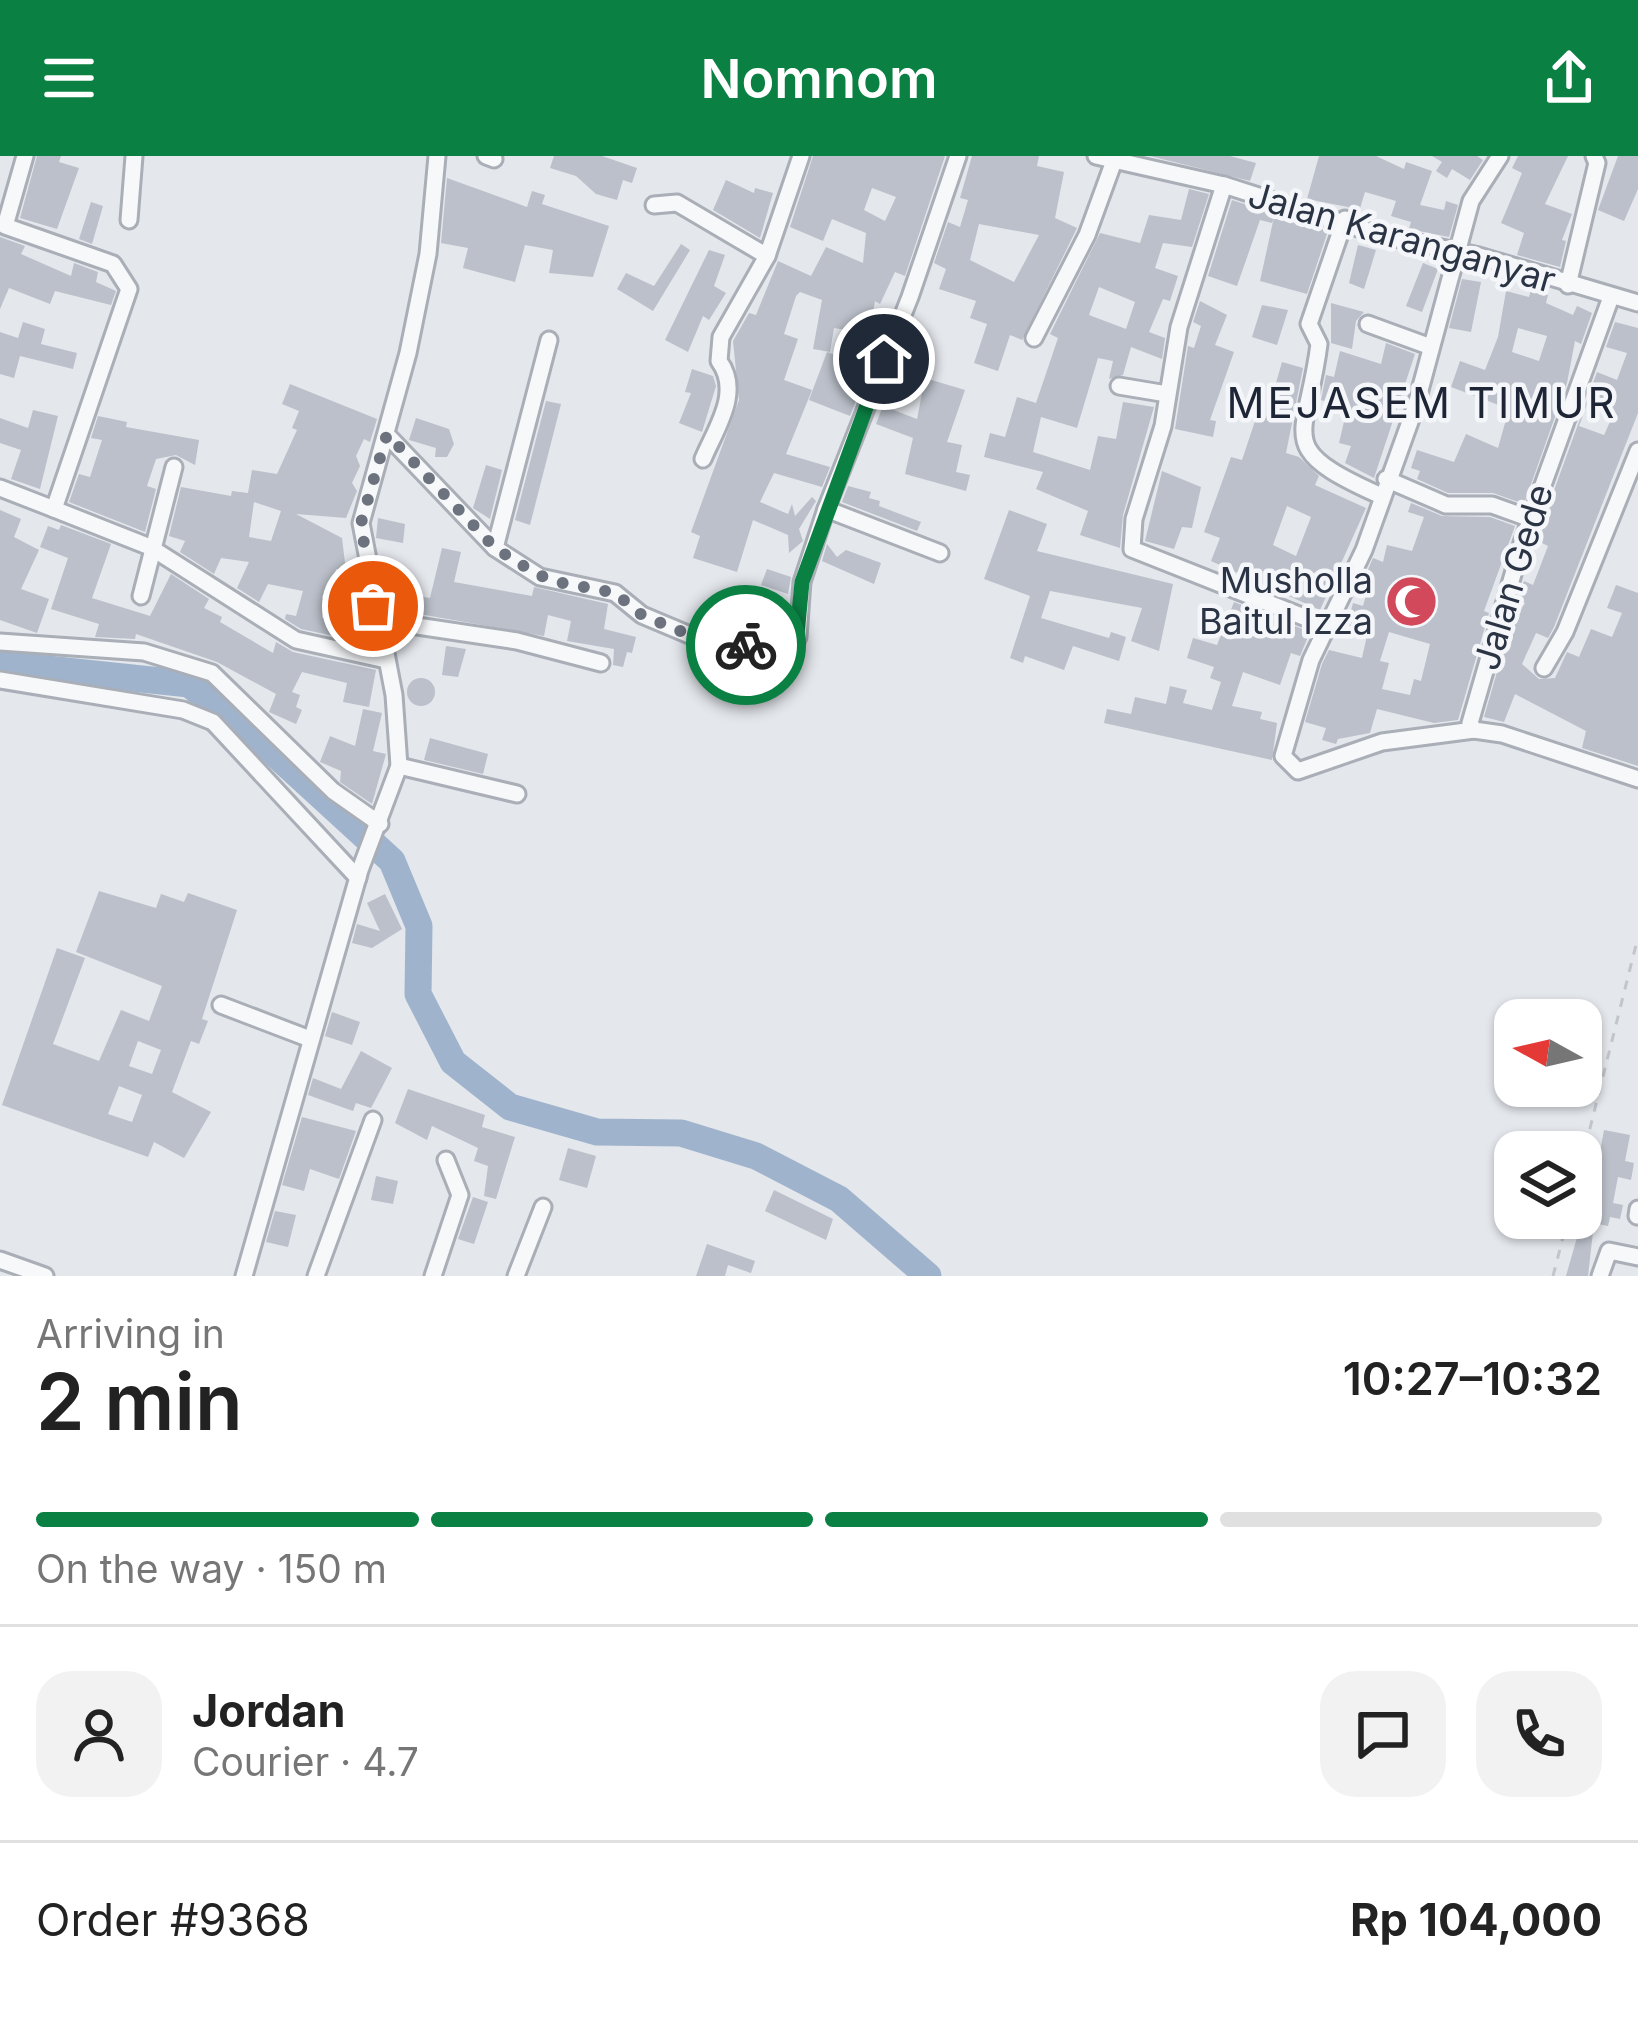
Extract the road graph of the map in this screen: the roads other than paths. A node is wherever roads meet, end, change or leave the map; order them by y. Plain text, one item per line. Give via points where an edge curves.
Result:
1 (25, 156) edge
2 (134, 156) edge
3 (437, 156) edge
4 (801, 156) edge
5 (958, 156) edge
6 (1500, 156) edge
7 (1594, 156) edge
8 (1105, 158) edge
9 (1151, 162) edge
10 (1224, 185) junction
11 (654, 205) dead end
12 (1345, 219) junction
13 (129, 220) dead end
14 (1456, 251) junction
15 (766, 256) junction
16 (1568, 285) junction
17 (1611, 297) junction
18 (1638, 303) edge
19 (1368, 324) dead end
20 (1034, 338) dead end
21 (549, 340) dead end
22 (1431, 347) junction
23 (1118, 386) dead end
24 (1167, 394) junction
25 (387, 434) junction
26 (1638, 451) edge
27 (703, 459) dead end
28 (174, 467) dead end
29 (1383, 487) junction
30 (0, 488) edge
31 (826, 508) junction
32 (54, 509) junction
33 (1531, 518) junction
34 (149, 547) junction
35 (495, 548) junction
36 (940, 553) dead end
37 (141, 596) dead end
38 (332, 602) dead end
39 (375, 613) junction
40 (1324, 625) junction
41 (0, 642) edge
42 (386, 660) junction
43 (601, 663) dead end
44 (1544, 668) dead end
45 (0, 680) edge
46 (1472, 727) junction
47 (400, 766) junction
48 (1638, 779) edge
49 (517, 794) dead end
50 (378, 827) junction
51 (359, 874) junction
52 (221, 1005) dead end
53 (310, 1039) junction
54 (373, 1120) dead end
55 (446, 1160) dead end
56 (542, 1207) dead end
57 (1638, 1257) edge
58 (0, 1260) edge
59 (45, 1276) edge
60 (244, 1276) edge
61 (316, 1276) edge
62 (433, 1276) edge
63 (516, 1276) edge
64 (1600, 1276) edge

1 - 32 street via 5,226 113,264 129,289
2 - 13 street
3 - 25 street via 424,274
4 - 15 street
5 - 31 street
6 - 14 street via 1472,201
7 - 16 street
8 - 9 street, Jalan Karanganyar
8 - 20 street via 1087,235
9 - 10 street, Jalan Karanganyar
10 - 12 street, Jalan Karanganyar
10 - 24 street via 1179,327
11 - 15 street via 677,203
12 - 14 street, Jalan Karanganyar
12 - 29 street via 1309,324 1319,344 1300,427 1316,463
14 - 16 street, Jalan Karanganyar
14 - 22 street
15 - 27 street via 721,338 730,391
16 - 17 street, Jalan Karanganyar
17 - 18 street, Jalan Karanganyar
17 - 33 street, Jalan Gede
19 - 22 street
21 - 35 street
22 - 29 street
23 - 24 street
24 - 40 street via 1134,519 1135,553
25 - 35 street
25 - 39 street via 361,523
26 - 44 street
28 - 34 street
29 - 33 street
29 - 40 street via 1364,550
30 - 32 street
31 - 35 street via 790,651 692,636 642,615 615,593 552,581
31 - 36 street
32 - 34 street
33 - 46 street, Jalan Gede
34 - 37 street
34 - 42 street via 296,640
38 - 39 street
39 - 42 street
39 - 43 street
40 - 46 street via 1286,764 1298,771 1382,742
41 - 50 street via 144,652 212,673
42 - 47 street
45 - 51 street via 213,722
46 - 48 street
47 - 49 street
47 - 50 street
50 - 51 street
51 - 53 street
52 - 53 street
53 - 60 street
54 - 61 street
55 - 62 street via 460,1195
56 - 63 street
57 - 64 street via 1609,1251
58 - 59 street

